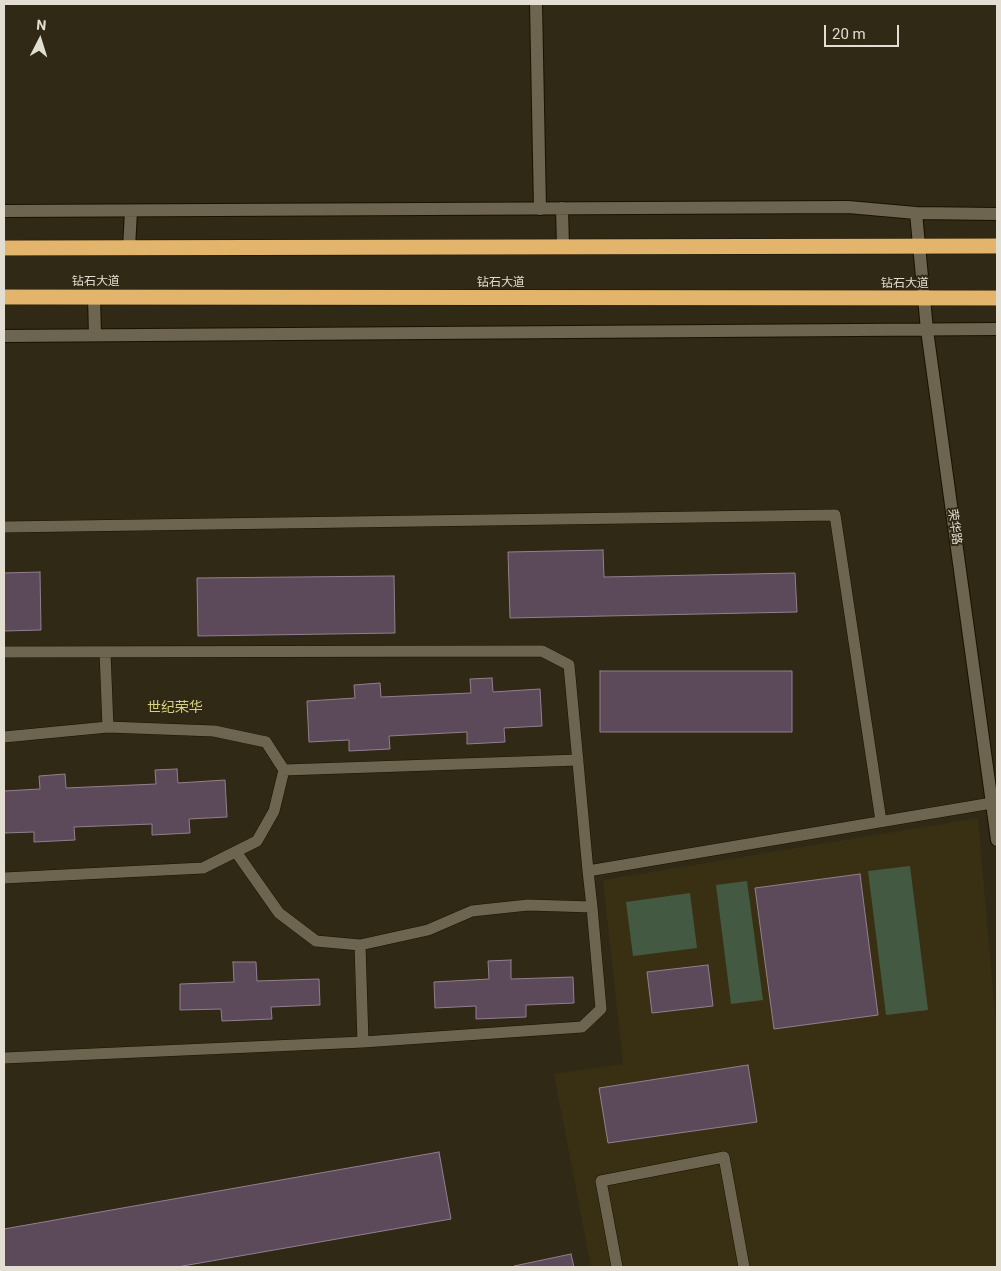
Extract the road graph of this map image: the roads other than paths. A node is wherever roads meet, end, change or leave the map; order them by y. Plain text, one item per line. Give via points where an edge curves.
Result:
1 (536, 4) edge
2 (540, 208) junction
3 (562, 208) junction
4 (4, 211) edge
5 (131, 211) junction
6 (916, 212) junction
7 (997, 214) edge
8 (997, 246) edge
9 (563, 247) junction
10 (919, 247) junction
11 (4, 248) edge
12 (129, 248) junction
13 (4, 297) edge
14 (94, 297) junction
15 (997, 298) edge
16 (924, 299) junction
17 (997, 329) edge
18 (927, 330) junction
19 (94, 335) junction
20 (4, 336) edge
21 (4, 527) edge
22 (4, 652) edge
23 (105, 652) junction
24 (108, 727) junction
25 (4, 737) edge
26 (578, 760) junction
27 (284, 770) junction
28 (992, 803) junction
29 (881, 821) junction
30 (997, 840) edge
31 (236, 852) junction
32 (588, 870) junction
33 (4, 878) edge
34 (592, 907) junction
35 (360, 945) junction
36 (363, 1042) junction
37 (4, 1058) edge
38 (617, 1267) edge
39 (744, 1267) edge

1 - 2 street
2 - 3 street
2 - 5 street
3 - 6 street via 848,207
3 - 9 street
4 - 5 street
5 - 12 street
6 - 7 street
6 - 10 street, 荣华路
8 - 10 highway
9 - 10 highway
9 - 12 highway
10 - 16 street, 荣华路
11 - 12 highway
13 - 14 highway, 钻石大道
14 - 16 highway, 钻石大道
14 - 19 street
15 - 16 highway, 钻石大道
16 - 18 street, 荣华路
17 - 18 street
18 - 19 street
18 - 28 street, 荣华路
19 - 20 street
21 - 29 lane via 835,515
22 - 23 lane
23 - 24 lane
23 - 26 lane via 542,651 569,665
24 - 25 lane
24 - 27 lane via 214,730 266,742
26 - 27 lane
26 - 32 lane
27 - 31 lane via 274,811 257,841
28 - 29 lane
28 - 30 street, 荣华路
29 - 32 lane
31 - 33 lane via 203,868
31 - 35 lane via 279,913 316,941
32 - 34 lane
34 - 35 lane via 528,905 472,911 428,930
34 - 36 lane via 601,1009 582,1027
35 - 36 lane
36 - 37 lane
38 - 39 lane via 601,1181 724,1157

